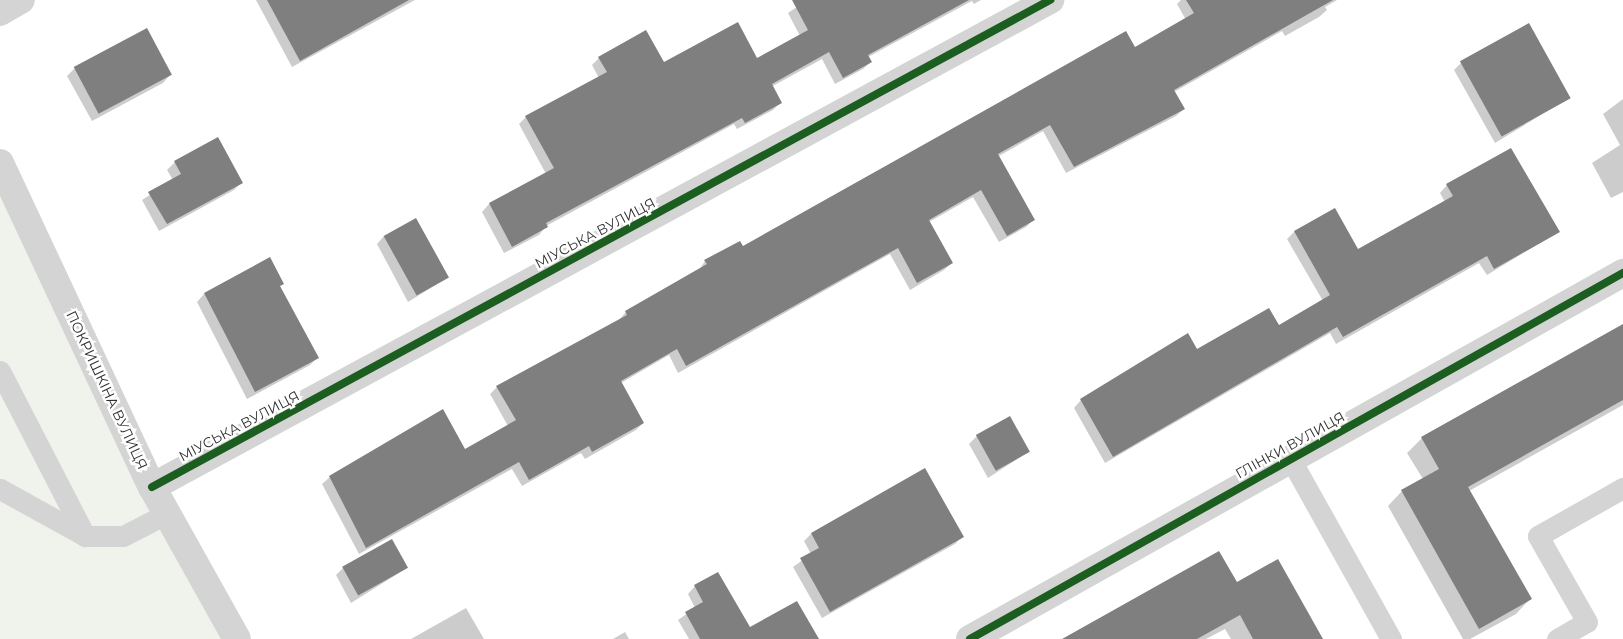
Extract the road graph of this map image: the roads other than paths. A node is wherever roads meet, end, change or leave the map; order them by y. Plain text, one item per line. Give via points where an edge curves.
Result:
1 (21, 0) edge
2 (1050, 0) edge
3 (0, 12) edge
4 (0, 163) edge
5 (1623, 273) edge
6 (0, 371) edge
7 (1290, 460) junction
8 (152, 487) junction
9 (1623, 488) edge
10 (0, 489) edge
11 (166, 514) junction
12 (85, 536) junction
13 (237, 639) edge
14 (970, 639) edge
15 (1392, 639) edge
16 (1557, 639) edge

1 - 3 street
2 - 8 street, МІУСЬКА ВУЛИЦЯ
4 - 8 street, ПОКРИШКІНА ВУЛИЦЯ
5 - 7 street, ГЛІНКИ ВУЛИЦЯ
6 - 12 lane
7 - 14 street, ГЛІНКИ ВУЛИЦЯ
7 - 15 lane
8 - 11 street, ПОКРИШКІНА ВУЛИЦЯ
9 - 16 lane via 1538,536 1587,622
10 - 12 lane
11 - 12 lane via 122,536
11 - 13 street, ПОКРИШКІНА ВУЛИЦЯ

